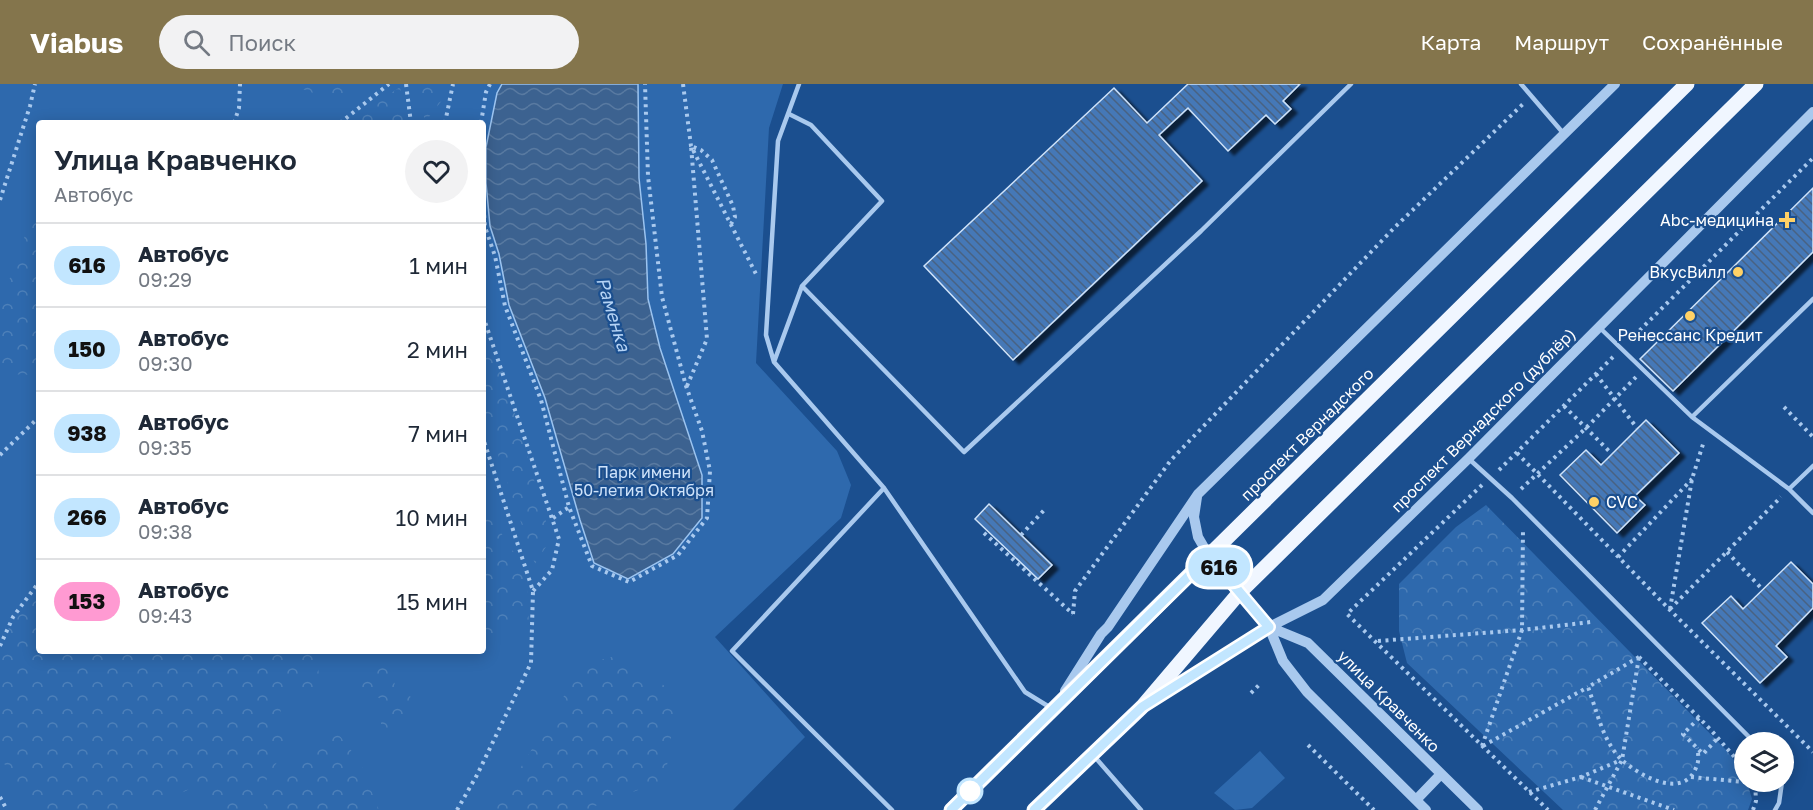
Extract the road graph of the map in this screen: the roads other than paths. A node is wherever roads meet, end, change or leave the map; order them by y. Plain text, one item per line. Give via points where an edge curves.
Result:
1 (799, 84) edge
2 (1351, 84) edge
3 (1521, 84) edge
4 (1615, 84) edge
5 (1687, 84) edge
6 (1756, 84) edge
7 (1813, 112) edge
8 (789, 114) junction
9 (1564, 134) junction
10 (802, 286) junction
11 (1813, 299) edge
12 (1598, 326) junction
13 (774, 362) junction
14 (1692, 417) junction
15 (1468, 458) junction
16 (1813, 466) edge
17 (884, 488) junction
18 (1789, 489) junction
19 (1198, 494) junction
20 (1813, 513) edge
21 (1209, 556) junction
22 (1240, 592) junction
23 (1269, 627) junction
24 (1142, 707) junction
25 (1053, 709) junction
26 (1744, 732) edge
27 (1092, 754) junction
28 (1441, 774) junction
29 (1781, 792) edge
30 (1416, 800) junction
31 (892, 810) edge
32 (951, 810) edge
33 (1034, 810) edge
34 (1141, 810) edge
35 (1426, 810) edge
36 (1478, 810) edge
37 (1775, 810) edge

1 - 8 lane
2 - 10 lane via 1201,231 964,452
3 - 9 lane
4 - 9 street
5 - 21 main road, проспект Вернадского
6 - 22 main road
7 - 12 street, проспект Вернадского (дублёр)
8 - 10 lane via 811,125 882,201
8 - 13 lane via 778,141 767,296 766,335
9 - 19 street
10 - 13 lane
11 - 14 lane
12 - 14 lane
12 - 15 street, проспект Вернадского (дублёр)
13 - 17 lane
14 - 18 lane
15 - 23 street, проспект Вернадского (дублёр) via 1323,600
15 - 26 lane
16 - 18 lane
17 - 25 lane via 1025,692
17 - 31 lane via 732,651
18 - 20 lane
19 - 21 street, улица Кравченко via 1194,517 1198,537
19 - 25 street
21 - 22 street, улица Кравченко
21 - 25 main road, проспект Вернадского
22 - 23 street, улица Кравченко
22 - 24 main road
23 - 24 street, проспект Вернадского (дублёр)
23 - 28 street, улица Кравченко via 1308,643
23 - 30 street, улица Кравченко via 1283,661 1307,692
24 - 27 main road
25 - 32 main road, проспект Вернадского
27 - 33 main road
27 - 34 lane
28 - 30 street
28 - 36 street, улица Кравченко
29 - 37 lane
30 - 35 street, улица Кравченко

